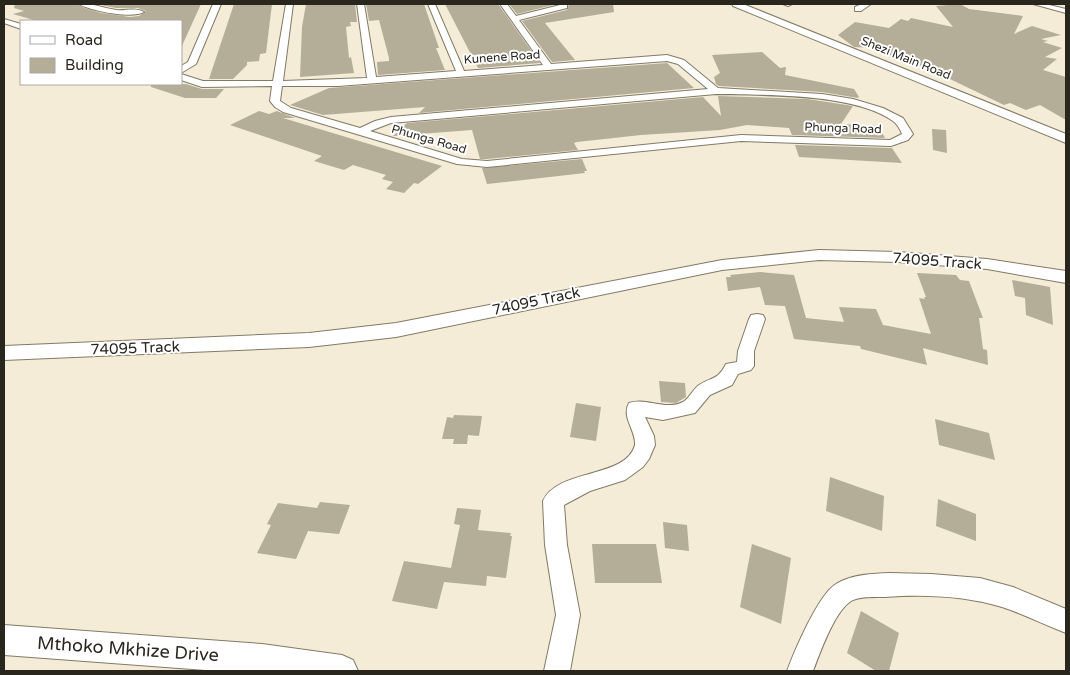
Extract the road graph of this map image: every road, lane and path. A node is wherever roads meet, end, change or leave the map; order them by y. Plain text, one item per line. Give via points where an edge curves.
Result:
1 (83, 4) edge
2 (146, 4) edge
3 (217, 4) edge
4 (288, 4) edge
5 (360, 4) edge
6 (431, 4) edge
7 (504, 4) edge
8 (736, 4) edge
9 (867, 4) edge
10 (1037, 4) edge
11 (564, 6) dead end
12 (858, 9) dead end
13 (1066, 11) edge
14 (140, 12) junction
15 (514, 19) junction
16 (135, 20) edge
17 (4, 21) edge
18 (20, 27) edge
19 (548, 66) junction
20 (182, 69) edge
21 (461, 73) junction
22 (182, 77) edge
23 (372, 80) junction
24 (278, 84) junction
25 (716, 91) junction
26 (361, 132) junction
27 (1066, 139) edge
28 (1066, 277) edge
29 (757, 319) dead end
30 (4, 353) edge
31 (1066, 620) edge
32 (4, 640) edge
33 (262, 665) edge
34 (342, 671) edge
35 (557, 671) edge
36 (800, 671) edge

1 - 14 street via 116,12
2 - 14 street
3 - 20 street via 192,64
4 - 24 street
5 - 23 street
6 - 21 street
7 - 15 street
8 - 27 street, Shezi Main Road
9 - 12 street
10 - 13 street
11 - 15 street
14 - 16 street
15 - 19 street
17 - 18 street
19 - 21 street, Kunene Road
19 - 25 street, Kunene Road via 674,58
21 - 23 street, Kunene Road
22 - 24 street, Kunene Road via 202,84
23 - 24 street, Kunene Road
24 - 26 street via 275,101 278,105
25 - 26 street, Phunga Road via 391,120
25 - 26 street, Phunga Road via 796,94 851,101 900,121 908,134 891,143 741,138 487,164 462,162
28 - 30 street, 74095 Track via 987,264 819,255 722,265 396,330 319,339
29 - 35 street via 746,351 745,366 732,369 726,380 704,390 689,408 662,413 635,408 634,415 645,444 642,455 620,473 599,478 553,501 556,545 568,615
31 - 36 street via 980,590 860,586 843,592 832,604
32 - 33 street, Mthoko Mkhize Drive
33 - 34 street, Mthoko Mkhize Drive

